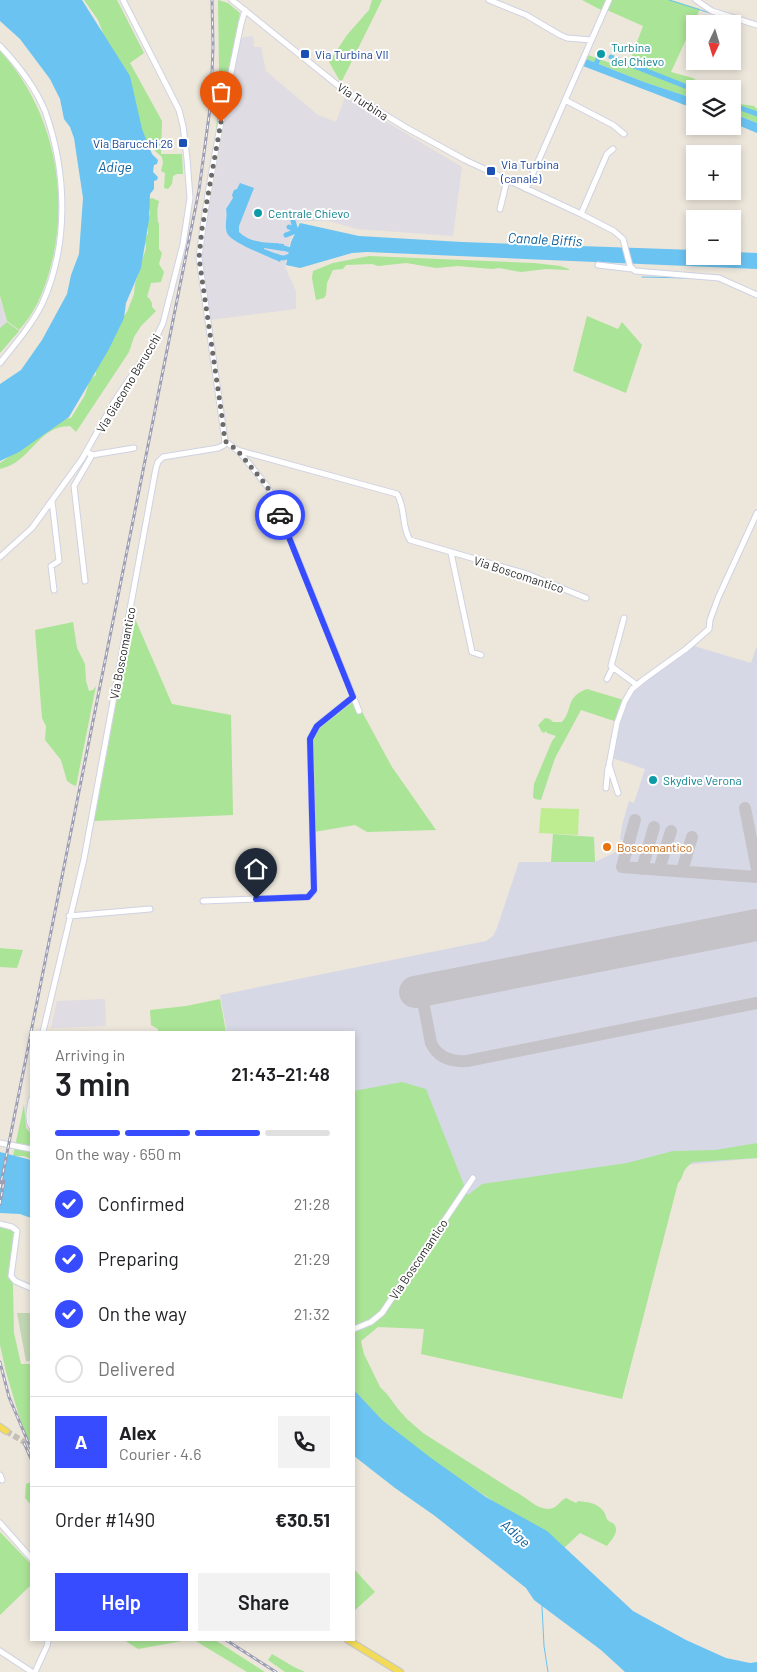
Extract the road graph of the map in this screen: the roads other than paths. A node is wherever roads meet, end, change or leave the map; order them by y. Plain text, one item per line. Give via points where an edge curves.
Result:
1 (123, 0) edge
2 (232, 0) edge
3 (489, 0) edge
4 (609, 0) edge
5 (696, 0) edge
6 (245, 10) junction
7 (757, 25) edge
8 (591, 40) junction
9 (0, 46) edge
10 (565, 100) junction
11 (624, 134) dead end
12 (613, 149) dead end
13 (508, 180) junction
14 (526, 189) junction
15 (500, 209) dead end
16 (581, 214) junction
17 (598, 265) dead end
18 (631, 268) junction
19 (757, 295) edge
20 (0, 363) edge
21 (225, 441) junction
22 (134, 448) dead end
23 (237, 450) junction
24 (90, 454) junction
25 (52, 501) junction
26 (757, 514) edge
27 (451, 552) junction
28 (0, 557) edge
29 (85, 581) dead end
30 (54, 590) dead end
31 (586, 598) dead end
32 (624, 618) dead end
33 (481, 655) dead end
34 (614, 667) junction
35 (607, 678) dead end
36 (637, 685) junction
37 (353, 697) junction
38 (359, 711) dead end
39 (609, 765) junction
40 (606, 788) dead end
41 (618, 793) dead end
42 (203, 902) dead end
43 (150, 909) dead end
44 (69, 916) junction
45 (42, 1031) edge
46 (30, 1106) edge
47 (30, 1124) edge
48 (0, 1143) edge
49 (30, 1149) edge
50 (473, 1178) dead end
51 (0, 1224) edge
52 (30, 1288) edge
53 (355, 1329) edge
54 (0, 1523) edge
55 (30, 1557) edge
56 (48, 1641) edge
57 (350, 1641) edge
58 (0, 1651) edge
59 (34, 1672) edge
60 (400, 1672) edge

1 - 24 street, Via Giacomo Barucchi via 180,110 190,198 183,244 163,323 153,344 114,402
2 - 6 street, Via Turbina
3 - 8 street via 526,15 567,38
4 - 8 street
5 - 7 street via 712,11
6 - 13 street, Via Turbina via 349,93 404,127
6 - 21 street via 221,122 199,258
8 - 10 street
9 - 20 street via 28,79 44,110 61,177 60,240 55,267 31,325
10 - 11 street
10 - 14 street
12 - 16 street
13 - 14 street, Via Turbina
13 - 15 street
14 - 16 street, Via Turbina
16 - 18 street, Via Turbina via 614,231 624,242
17 - 18 street
18 - 19 street via 644,273 719,278
21 - 23 street, Via Boscomantico
21 - 44 street, Via Boscomantico via 218,448 163,457 156,468 84,859
22 - 24 street, Via Giacomo Barucchi
23 - 27 street, Via Boscomantico via 398,494 410,540
23 - 37 street, Via Boscomantico via 273,497
24 - 25 street, Via Giacomo Barucchi
24 - 29 street, Via Giacomo Barucchi via 74,486
25 - 28 street, Via Giacomo Barucchi via 32,528
25 - 30 street via 59,561 51,566
26 - 36 street via 718,598 709,629
27 - 31 street, Via Boscomantico via 527,574
27 - 33 street, Via Boscomantico via 472,652
32 - 34 street via 611,666
34 - 35 street
34 - 36 street
36 - 39 street via 625,701 617,723
37 - 38 street, Via Boscomantico
37 - 42 street via 317,726 310,739 312,894 308,897
39 - 40 street
39 - 41 street
43 - 44 street
44 - 45 street, Via Boscomantico
46 - 47 street
48 - 49 street
50 - 53 street, Via Boscomantico via 382,1313
51 - 52 street via 17,1231 11,1276
54 - 55 street
56 - 59 street
57 - 60 main road
58 - 59 street

